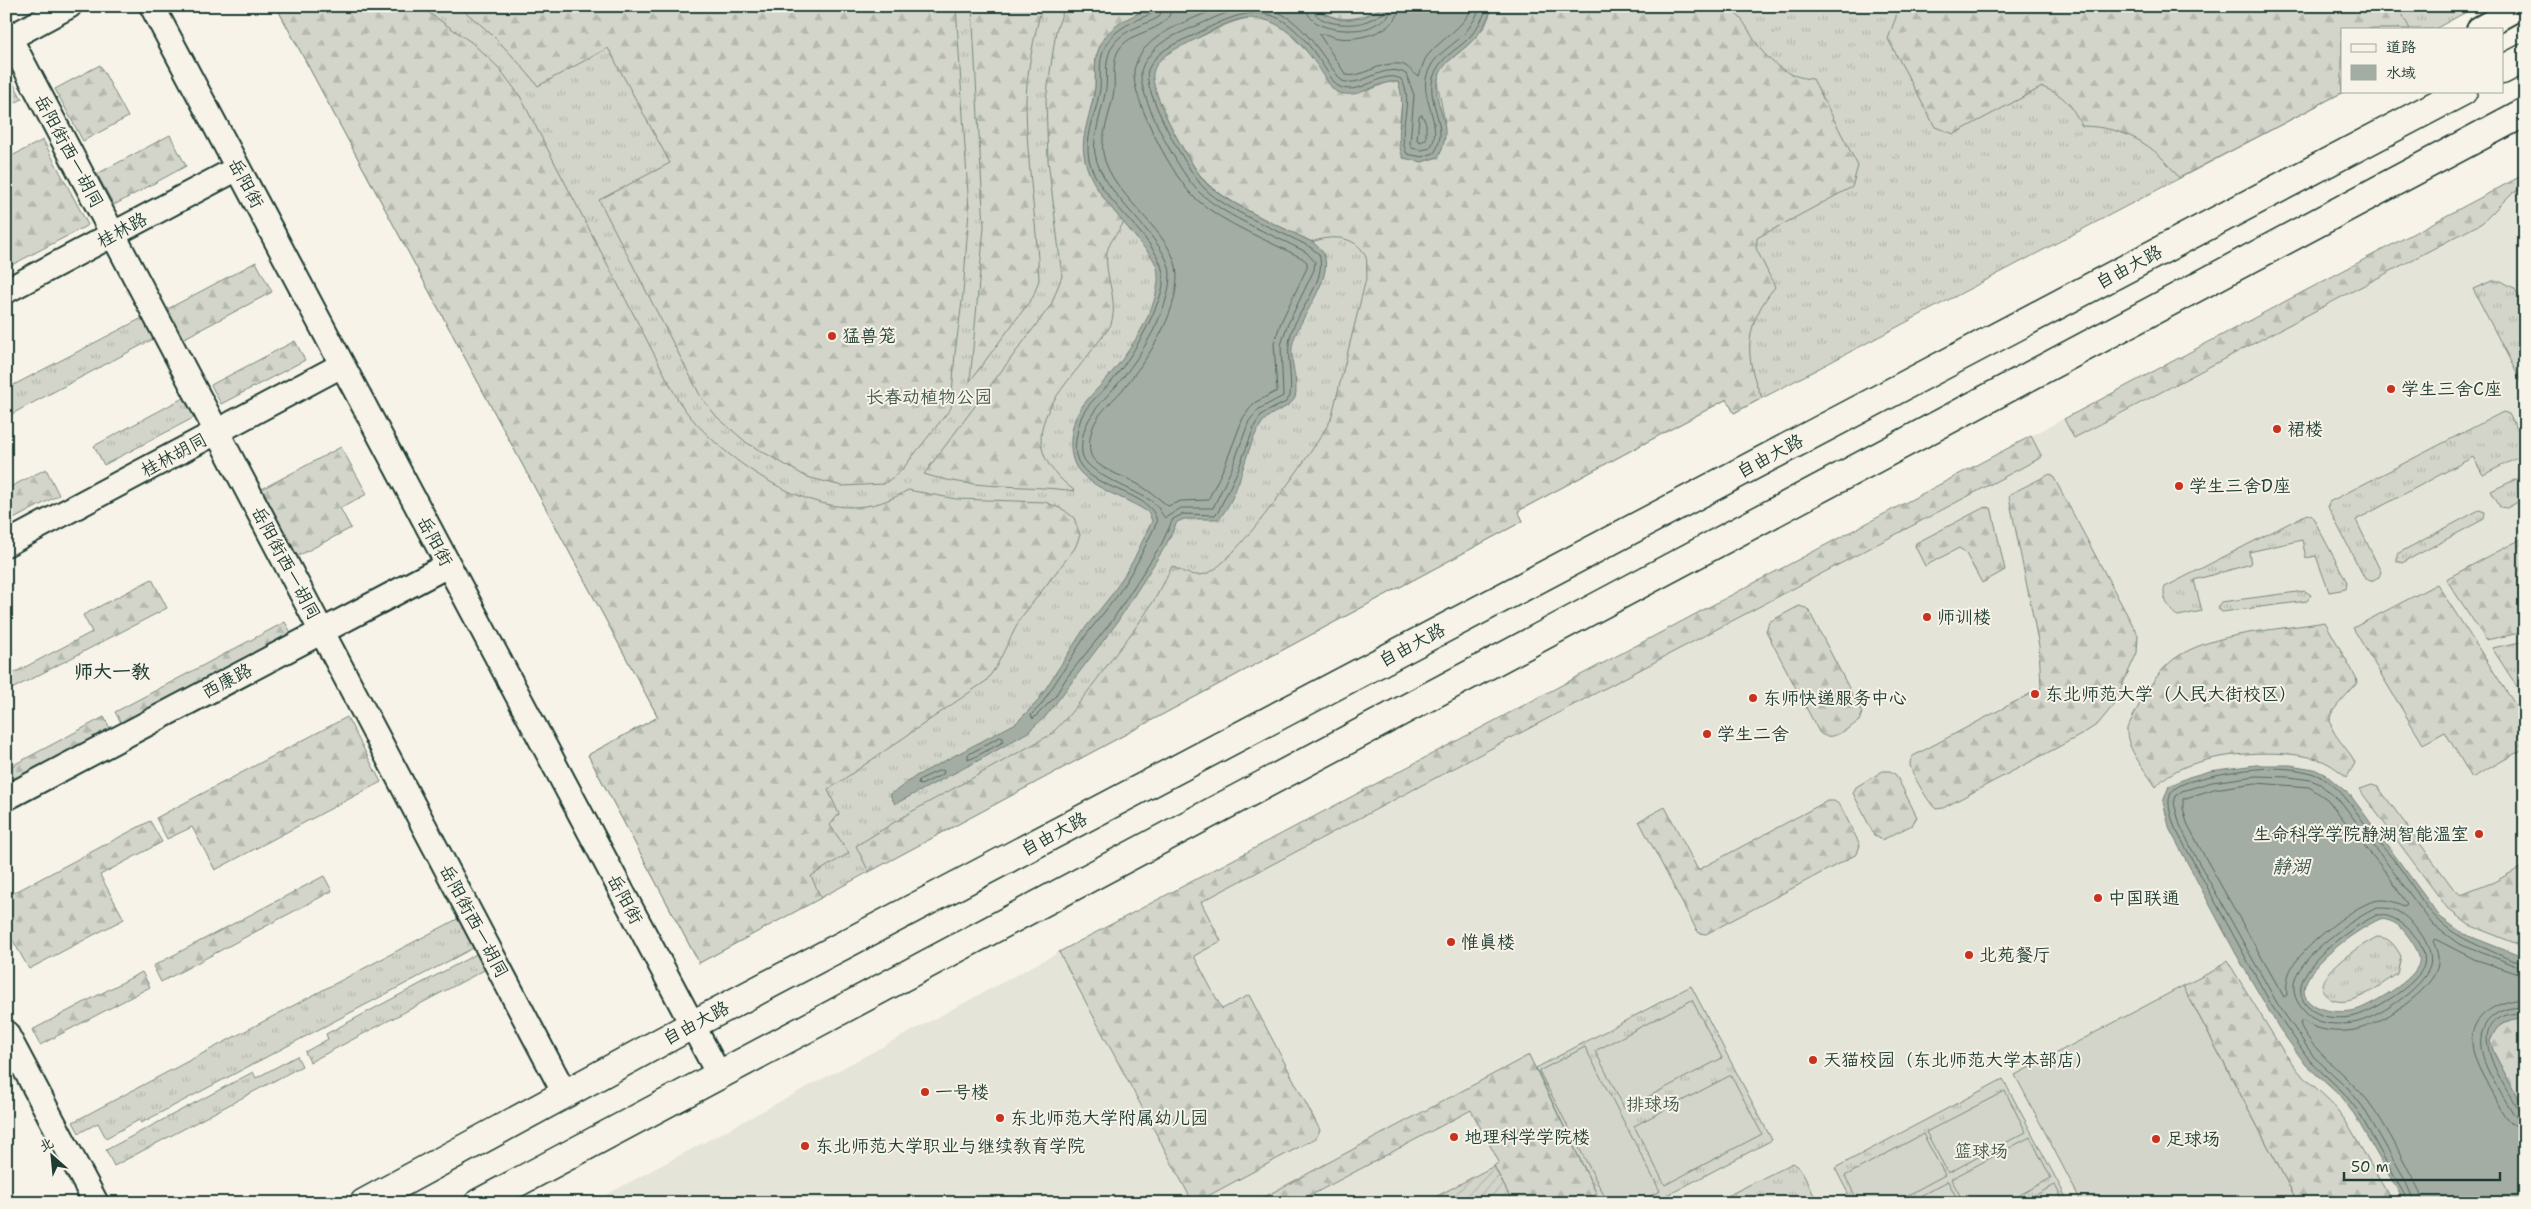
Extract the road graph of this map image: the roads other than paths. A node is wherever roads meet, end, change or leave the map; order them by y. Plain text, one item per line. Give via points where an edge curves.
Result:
1 (69, 6) edge
2 (152, 6) edge
3 (2521, 6) edge
4 (2481, 28) edge
5 (7, 36) edge
6 (2525, 58) edge
7 (2504, 69) edge
8 (2460, 92) edge
9 (2525, 112) edge
10 (238, 168) junction
11 (113, 234) junction
12 (6, 291) edge
13 (342, 365) junction
14 (217, 432) junction
15 (6, 544) edge
16 (448, 565) junction
17 (322, 632) junction
18 (6, 798) edge
19 (692, 1025) junction
20 (6, 1033) edge
21 (719, 1075) junction
22 (565, 1094) junction
23 (96, 1203) edge
24 (364, 1203) edge
25 (479, 1203) edge

1 - 5 street
2 - 10 street, 岳阳街
3 - 4 street
5 - 11 street, 岳阳街西一胡同
6 - 7 main road
8 - 19 main road, 自由大路
9 - 21 main road
10 - 11 street, 桂林路
10 - 13 street, 岳阳街
11 - 12 street, 桂林路
11 - 14 street, 岳阳街西一胡同
13 - 14 street, 桂林胡同
13 - 16 street, 岳阳街
14 - 15 street, 桂林胡同
14 - 17 street, 岳阳街西一胡同
16 - 17 street, 西康路
16 - 19 street, 岳阳街
17 - 18 street, 西康路
17 - 22 street, 岳阳街西一胡同
19 - 21 street, 岳阳街
19 - 22 main road, 自由大路
20 - 23 street
21 - 25 main road
22 - 24 main road, 自由大路

